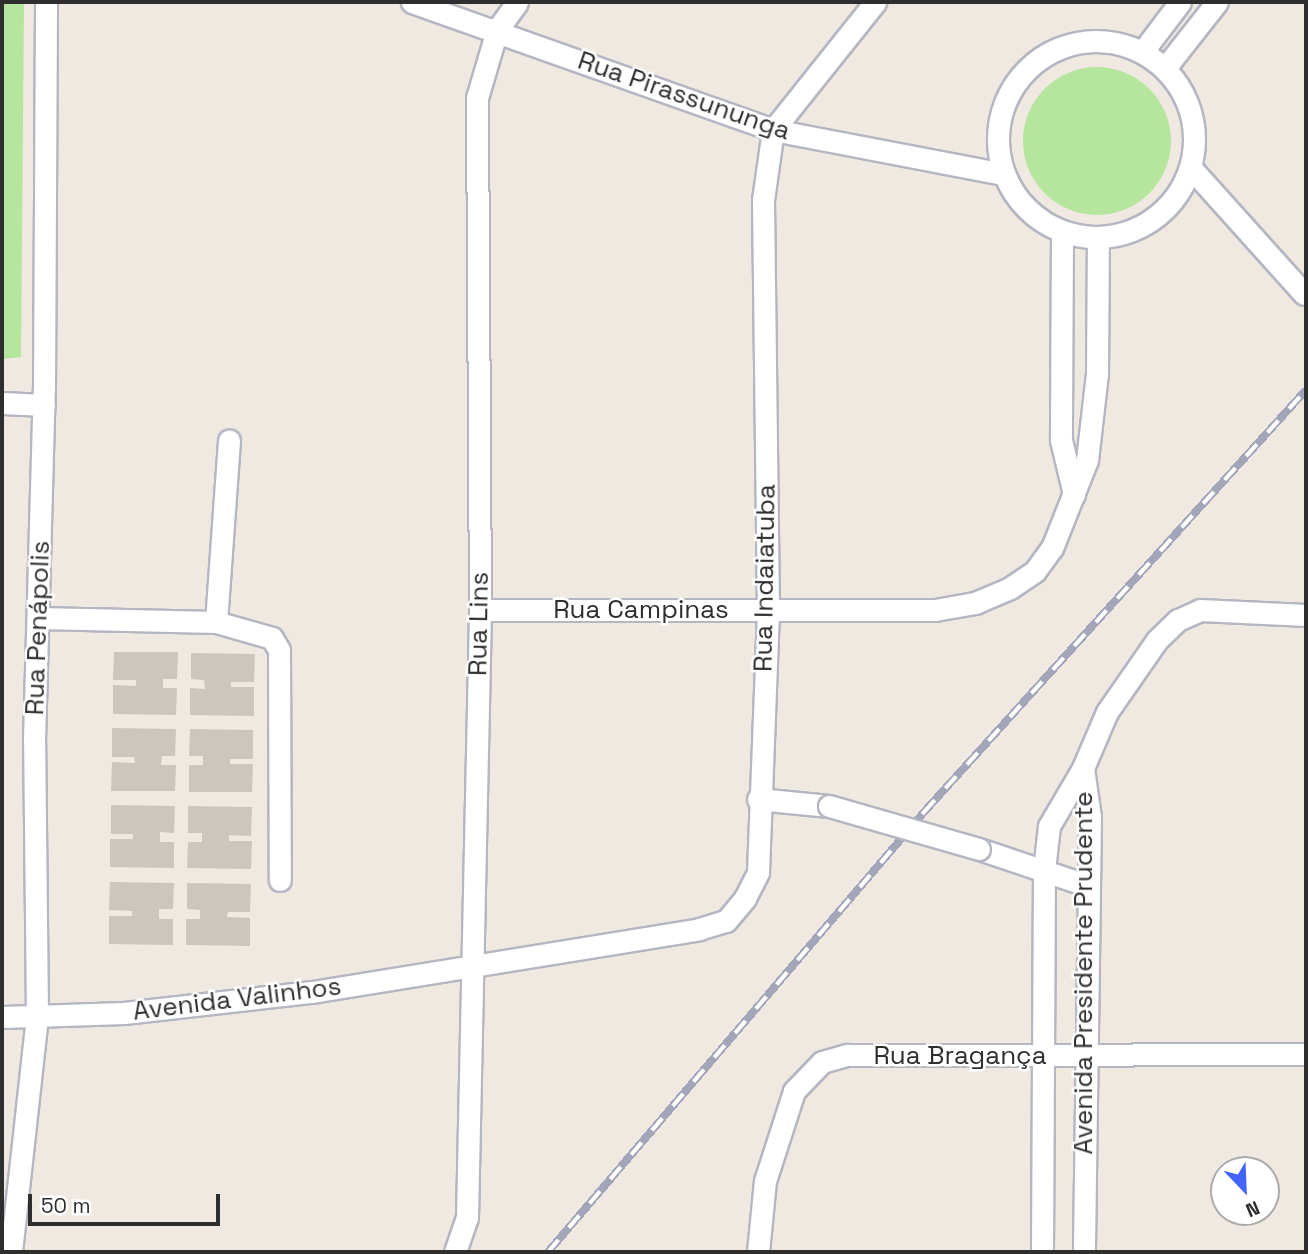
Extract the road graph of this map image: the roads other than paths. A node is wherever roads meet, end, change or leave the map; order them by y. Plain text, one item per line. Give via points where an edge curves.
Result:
1 (46, 2) edge
2 (412, 2) edge
3 (517, 2) edge
4 (875, 2) edge
5 (1180, 2) edge
6 (1217, 2) edge
7 (496, 30) junction
8 (1143, 51) junction
9 (1165, 68) junction
10 (773, 130) junction
11 (1191, 168) junction
12 (1003, 174) junction
13 (1062, 232) junction
14 (1098, 238) junction
15 (1304, 294) dead end
16 (2, 403) edge
17 (44, 405) junction
18 (229, 440) dead end
19 (1074, 494) junction
20 (480, 610) junction
21 (768, 610) junction
22 (1306, 615) edge
23 (39, 618) junction
24 (216, 622) junction
25 (1083, 768) junction
26 (758, 799) junction
27 (1044, 870) junction
28 (281, 880) dead end
29 (1086, 885) junction
30 (471, 965) junction
31 (37, 1015) junction
32 (2, 1017) edge
33 (1306, 1054) edge
34 (1083, 1056) junction
35 (1046, 1057) junction
36 (10, 1252) edge
37 (455, 1252) edge
38 (758, 1252) edge
39 (1042, 1252) edge
40 (1084, 1252) edge

1 - 17 street, Rua Penápolis
2 - 7 street, Rua Pirassununga
3 - 7 street, Rua Lins
4 - 10 street
5 - 8 street
6 - 9 street
7 - 10 street, Rua Pirassununga
7 - 20 street, Rua Lins via 477,98
8 - 9 street
8 - 12 street via 1091,40 1061,46 1034,62 1013,85 1000,113 996,144
9 - 11 street via 1182,89 1192,114
10 - 12 street, Rua Pirassununga
10 - 21 street, Rua Indaiatuba via 763,200
11 - 14 street via 1177,196 1156,218 1129,232
11 - 15 street
12 - 13 street via 1017,199 1037,219
13 - 14 street
13 - 19 street via 1061,440
14 - 19 street, Rua Campinas via 1097,374 1087,460
16 - 17 street
17 - 23 street, Rua Penápolis
18 - 24 street
19 - 21 street, Rua Campinas via 1052,548 1035,571 975,603 935,611
20 - 21 street, Rua Campinas
20 - 30 street, Rua Lins
21 - 26 street, Rua Indaiatuba
22 - 25 street via 1200,610 1178,620 1157,640 1107,712
23 - 24 street
23 - 31 street, Rua Penápolis via 34,740
24 - 28 street via 263,632 279,650
25 - 27 street, Avenida Presidente Prudente via 1049,826
25 - 29 street, Avenida Presidente Prudente via 1090,817
26 - 27 street, bridge via 828,806
26 - 30 street, Rua Indaiatuba via 758,872 726,921
27 - 29 street
27 - 35 street, Avenida Presidente Prudente
29 - 34 street, Avenida Presidente Prudente
30 - 31 street, Avenida Valinhos via 202,1006
30 - 37 street, Rua Lins via 467,1217
31 - 32 street, Avenida Valinhos
31 - 36 street, Rua Penápolis
33 - 34 street, Rua Bragança
34 - 35 street, Rua Bragança
34 - 40 street, Avenida Presidente Prudente
35 - 38 street, Rua Bragança via 846,1055 822,1062 794,1091 765,1181
35 - 39 street, Avenida Presidente Prudente

